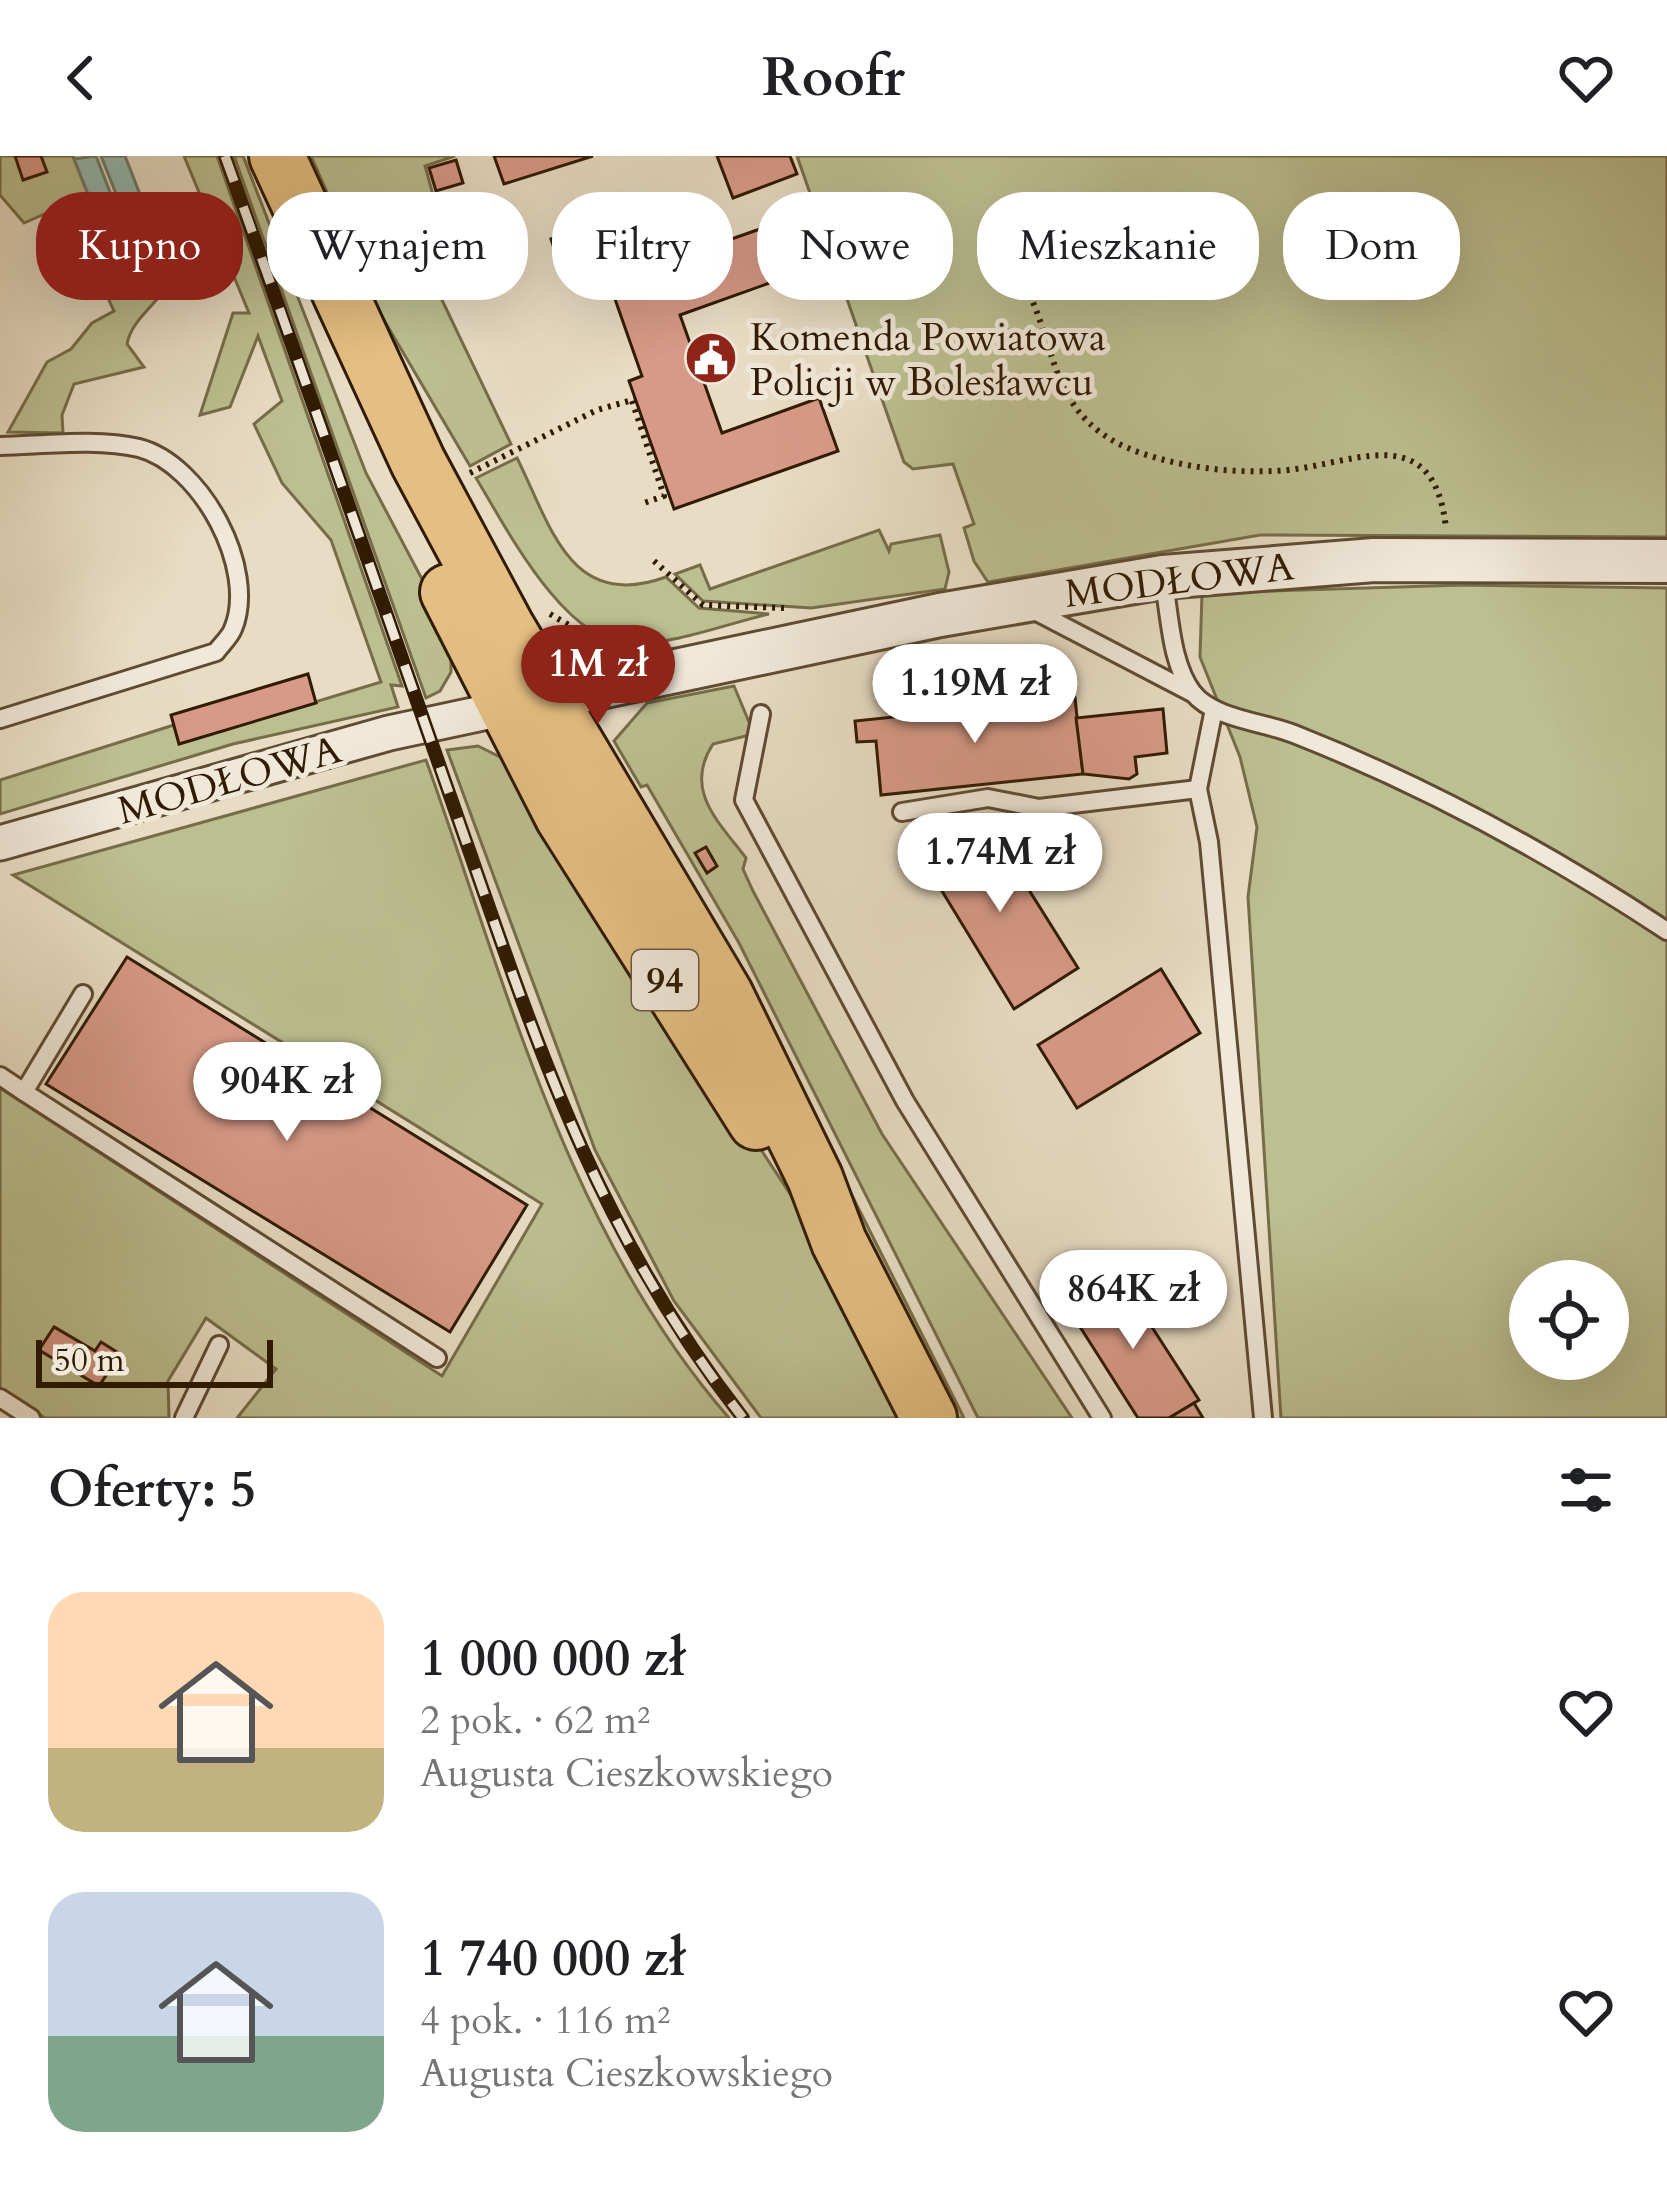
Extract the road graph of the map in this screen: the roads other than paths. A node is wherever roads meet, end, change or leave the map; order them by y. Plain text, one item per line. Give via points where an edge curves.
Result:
1 (254, 156) edge
2 (277, 156) edge
3 (0, 446) edge
4 (1667, 561) edge
5 (1163, 577) junction
6 (1014, 601) junction
7 (1194, 694) junction
8 (527, 703) junction
9 (1214, 709) junction
10 (761, 714) dead end
11 (0, 718) edge
12 (1198, 789) junction
13 (902, 812) dead end
14 (0, 843) edge
15 (1667, 931) edge
16 (82, 994) dead end
17 (0, 1076) edge
18 (25, 1092) junction
19 (219, 1345) dead end
20 (437, 1358) dead end
21 (0, 1398) edge
22 (31, 1418) edge
23 (184, 1418) edge
24 (929, 1418) edge
25 (1102, 1418) edge
26 (1263, 1418) edge

1 - 8 main road, 94 via 319,334
2 - 8 main road, 94
3 - 11 lane via 141,448 187,475 216,514 237,593 233,629 216,652
4 - 5 street, MODŁOWA via 1351,561
5 - 6 street, MODŁOWA
5 - 7 lane via 1179,664
6 - 7 lane
6 - 8 street, MODŁOWA
7 - 9 lane
8 - 14 street, MODŁOWA via 389,733
8 - 24 main road, 94 via 725,994
9 - 12 lane
9 - 15 lane via 1345,755 1480,818
10 - 25 lane via 744,800 905,1101
12 - 13 lane via 1039,808 988,798
12 - 26 lane
16 - 18 lane
17 - 18 lane
18 - 20 lane
19 - 23 lane
21 - 22 lane

